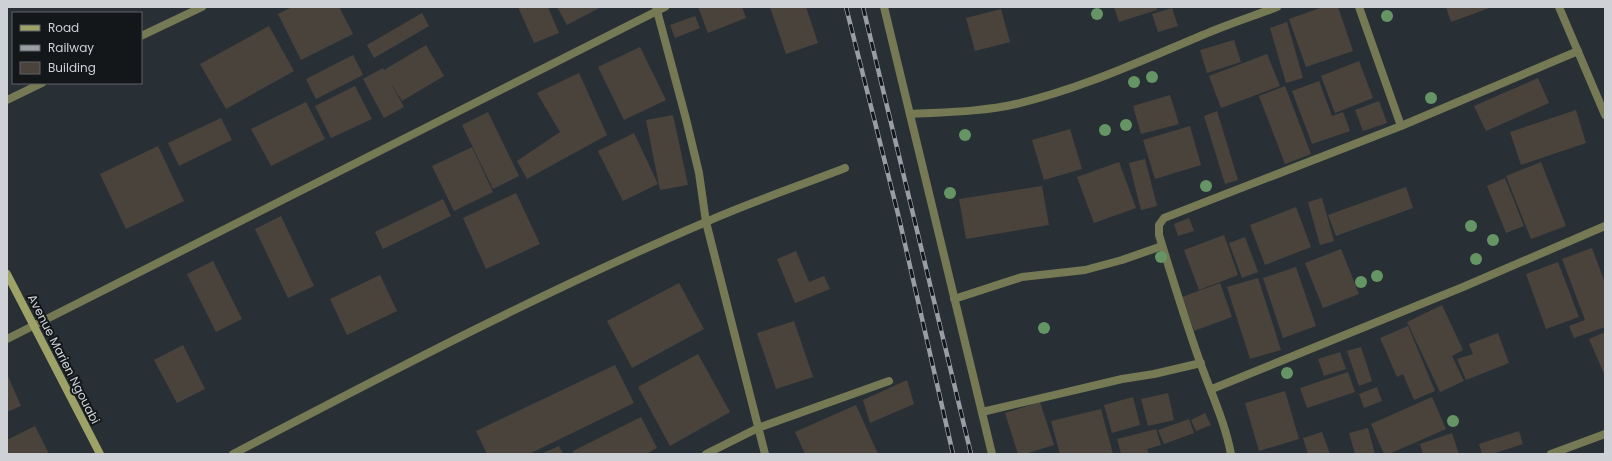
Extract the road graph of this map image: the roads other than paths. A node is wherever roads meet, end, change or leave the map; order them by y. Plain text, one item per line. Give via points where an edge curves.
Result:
1 (202, 7) edge
2 (665, 7) edge
3 (884, 7) edge
4 (1277, 7) edge
5 (1359, 7) edge
6 (1559, 7) edge
7 (657, 9) edge
8 (142, 36) edge
9 (1578, 51) junction
10 (40, 84) edge
11 (7, 100) edge
12 (910, 114) junction
13 (1605, 115) edge
14 (1401, 126) junction
15 (845, 168) dead end
16 (706, 222) junction
17 (1605, 226) edge
18 (1162, 246) junction
19 (7, 274) edge
20 (954, 299) junction
21 (34, 326) junction
22 (7, 339) edge
23 (1201, 363) junction
24 (889, 381) dead end
25 (1212, 388) junction
26 (982, 412) junction
27 (758, 428) junction
28 (1605, 434) edge
29 (100, 454) edge
30 (233, 454) edge
31 (706, 454) edge
32 (765, 454) edge
33 (992, 454) edge
34 (1231, 454) edge
35 (1551, 454) edge

1 - 8 street
2 - 7 street
3 - 12 street
4 - 12 street via 1106,76 1046,96 982,109
5 - 14 street
6 - 9 street
7 - 16 street via 686,119
7 - 21 street
9 - 13 street
9 - 14 street
10 - 11 street
12 - 20 street
14 - 18 street via 1164,218 1158,229
15 - 16 street
16 - 27 street
16 - 30 street via 564,286 420,356
17 - 25 street via 1456,290
18 - 20 street via 1085,270 1022,277
18 - 23 street
19 - 21 street, Avenue Marien Ngouabi
20 - 26 street
21 - 22 street
21 - 29 street, Avenue Marien Ngouabi
23 - 25 street
23 - 26 street
24 - 27 street
25 - 34 street
26 - 33 street
27 - 31 street
27 - 32 street
28 - 35 street

